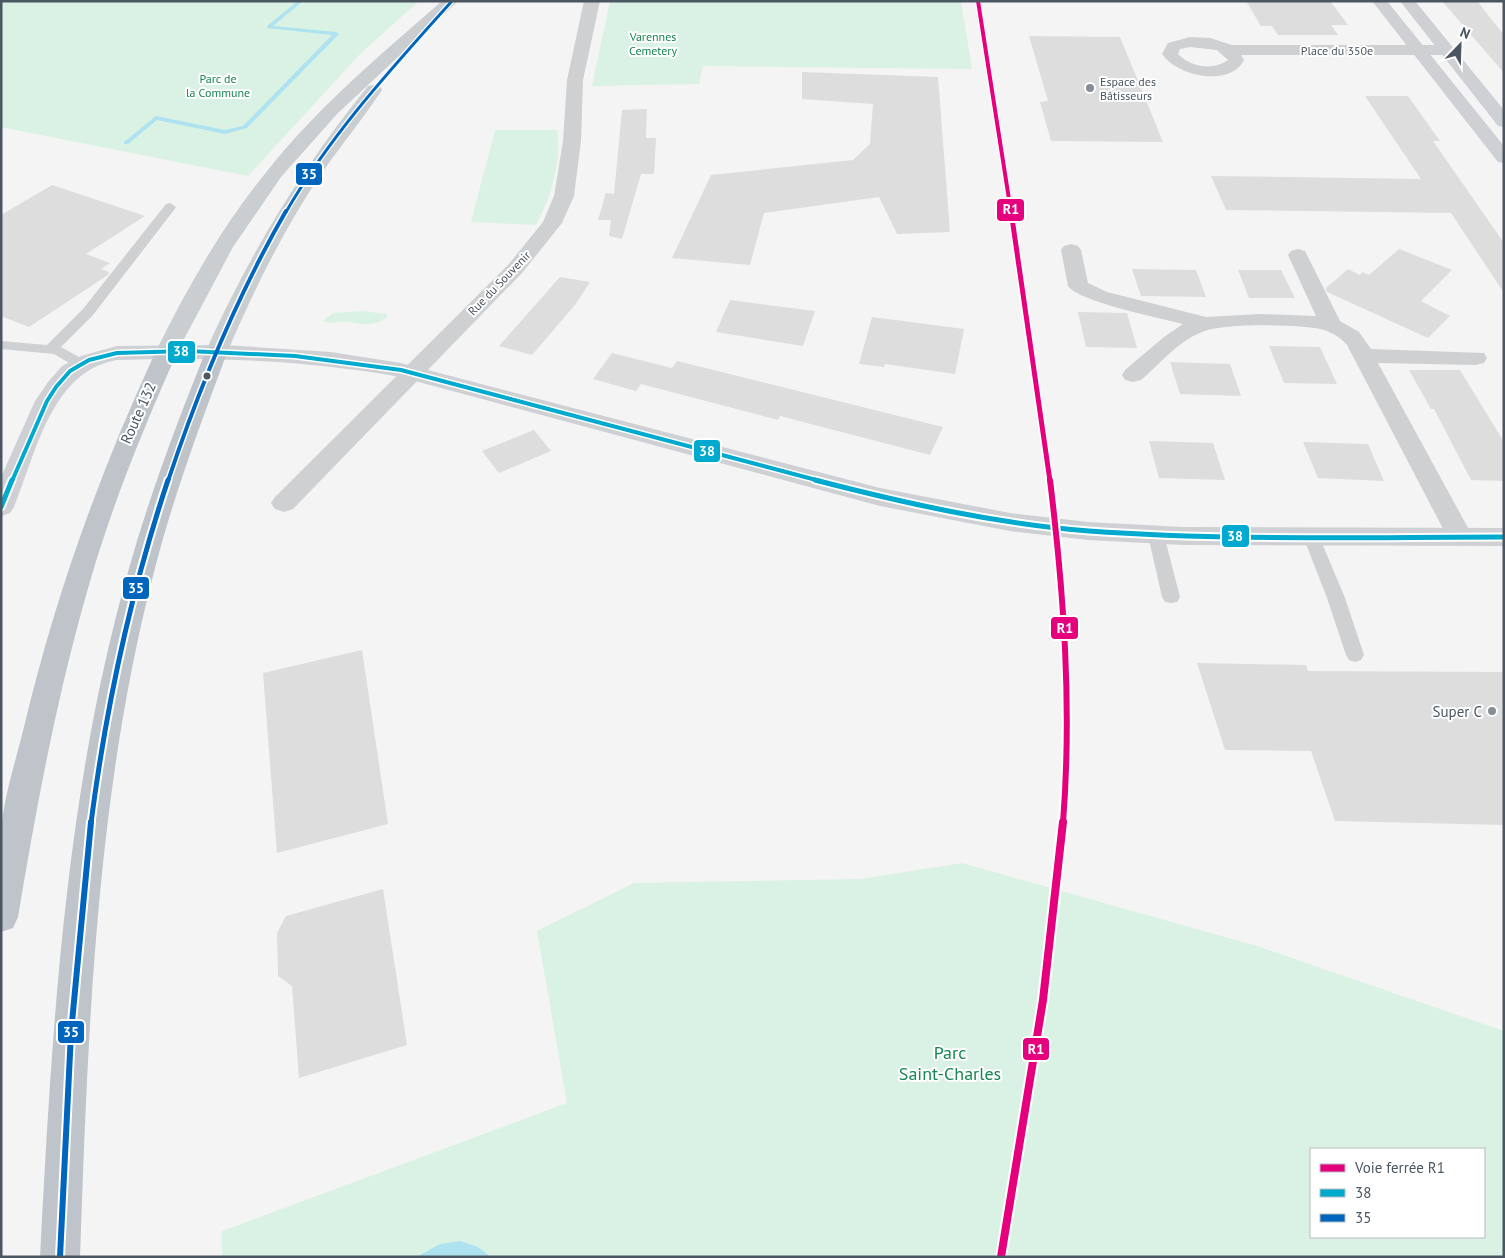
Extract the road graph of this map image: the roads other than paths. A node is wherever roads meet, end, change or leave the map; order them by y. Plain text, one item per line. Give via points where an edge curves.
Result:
1 (452, 1) edge
2 (592, 1) edge
3 (1379, 1) edge
4 (1407, 1) edge
5 (1229, 50) dead end
6 (1418, 50) junction
7 (1445, 50) junction
8 (1504, 122) edge
9 (1483, 132) junction
10 (1504, 132) edge
11 (1504, 158) edge
12 (170, 207) dead end
13 (1071, 250) dead end
14 (1298, 255) dead end
15 (1203, 323) junction
16 (1331, 325) junction
17 (1, 346) edge
18 (51, 349) junction
19 (166, 353) junction
20 (216, 354) junction
21 (1364, 356) junction
22 (1476, 358) dead end
23 (81, 364) junction
24 (412, 372) junction
25 (1133, 375) dead end
26 (8, 476) edge
27 (284, 503) dead end
28 (1, 507) edge
29 (1156, 535) junction
30 (1311, 536) junction
31 (1460, 537) junction
32 (1504, 537) edge
33 (1171, 596) dead end
34 (1355, 655) dead end
35 (1, 917) edge
36 (60, 1257) edge

1 - 19 main road, Route 132 via 334,108 270,179 211,268
1 - 20 main road, Route 132 via 371,94 316,164 270,239
2 - 24 street, Rue du Souvenir via 575,80 568,173 557,214 515,269
3 - 6 street
4 - 7 street
5 - 6 street, Place du 350e
6 - 7 street, Place du 350e
6 - 9 street
7 - 8 street
9 - 10 street
9 - 11 street
12 - 18 lane via 88,312
13 - 15 street via 1078,286 1100,296
14 - 16 street
15 - 16 street via 1307,322
15 - 25 street via 1188,330
16 - 21 street via 1350,335
17 - 18 lane
18 - 23 lane via 62,351
19 - 20 street
19 - 23 street via 117,353
19 - 35 highway, Route 132 via 111,478 58,643 17,819
20 - 24 street via 320,358
20 - 36 highway, Route 132 via 185,429 145,554 109,711 82,890 70,1032
21 - 22 street
21 - 31 street
23 - 26 street via 61,379 49,397
24 - 27 street, Rue du Souvenir
24 - 29 street via 908,504 1048,527
26 - 28 street
29 - 30 street
29 - 33 lane
30 - 31 street
30 - 34 lane
31 - 32 street

